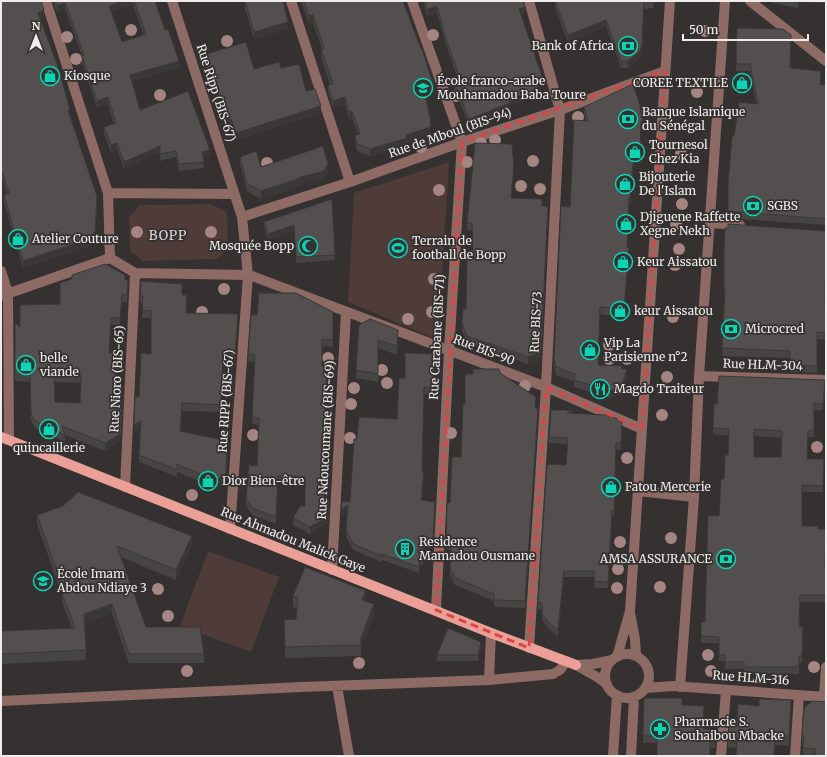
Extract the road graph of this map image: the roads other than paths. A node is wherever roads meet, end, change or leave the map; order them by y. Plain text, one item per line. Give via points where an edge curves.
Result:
1 (46, 1) edge
2 (172, 1) edge
3 (291, 1) edge
4 (412, 1) edge
5 (529, 1) edge
6 (670, 1) edge
7 (725, 1) edge
8 (750, 1) edge
9 (826, 61) edge
10 (665, 71) junction
11 (560, 110) junction
12 (462, 142) junction
13 (350, 182) junction
14 (108, 193) junction
15 (234, 194) junction
16 (242, 217) junction
17 (710, 223) junction
18 (749, 226) edge
19 (110, 258) junction
20 (1, 271) edge
21 (135, 273) junction
22 (248, 275) junction
23 (5, 295) edge
24 (346, 312) junction
25 (449, 351) junction
26 (699, 376) junction
27 (826, 380) edge
28 (546, 387) junction
29 (642, 429) junction
30 (5, 438) edge
31 (125, 487) junction
32 (638, 491) junction
33 (694, 497) junction
34 (230, 529) junction
35 (332, 570) junction
36 (436, 610) junction
37 (630, 611) junction
38 (491, 633) junction
39 (529, 648) junction
40 (636, 656) junction
41 (614, 658) junction
42 (566, 661) junction
43 (576, 665) junction
44 (826, 667) edge
45 (650, 677) junction
46 (489, 680) junction
47 (607, 684) junction
48 (337, 686) junction
49 (677, 687) junction
50 (646, 688) junction
51 (726, 690) junction
52 (617, 695) junction
53 (799, 695) junction
54 (634, 697) junction
55 (825, 697) edge
56 (1, 702) edge
57 (349, 756) edge
58 (613, 756) edge
59 (631, 756) edge
60 (722, 756) edge
61 (795, 756) edge

1 - 14 street
2 - 15 street, Rue Ripp (BIS-67)
3 - 13 street
4 - 12 street, Rue Carabane (BIS-71)
5 - 11 street, Rue BIS-73
6 - 10 street
7 - 17 street
8 - 9 street
10 - 11 street, Rue de Mboul (BIS-94)
10 - 29 street
11 - 12 street, Rue de Mboul (BIS-94)
11 - 28 street, Rue BIS-73
12 - 13 street, Rue de Mboul (BIS-94)
12 - 25 street, Rue Carabane (BIS-71)
13 - 16 street, Rue de Mboul (BIS-94)
14 - 15 street
14 - 19 street
15 - 16 street, Rue Ripp (BIS-67)
16 - 22 street, Rue RIPP (BIS-67)
17 - 18 street
17 - 26 street
19 - 21 street
19 - 23 street
20 - 23 street
21 - 22 street, Rue BIS-90
21 - 31 street, Rue Nioro (BIS-65)
22 - 24 street, Rue BIS-90
22 - 34 street, Rue RIPP (BIS-67)
23 - 30 street
24 - 25 street, Rue BIS-90
24 - 35 street, Rue Ndoucoumane (BIS-69)
25 - 28 street, Rue BIS-90
25 - 36 street, Rue Carabane (BIS-71)
26 - 27 street, Rue HLM-304
26 - 33 street
28 - 29 street, Rue BIS-90
28 - 39 street, Rue BIS-73
29 - 32 street
30 - 31 main road, Rue Ahmadou Malick Gaye
31 - 34 main road, Rue Ahmadou Malick Gaye
32 - 33 street
32 - 37 street
33 - 49 street
34 - 35 main road, Rue Ahmadou Malick Gaye
35 - 36 main road, Rue Ahmadou Malick Gaye
36 - 38 main road, Rue Ahmadou Malick Gaye
37 - 40 street via 636,639
37 - 41 street
38 - 39 main road, Rue Ahmadou Malick Gaye
38 - 46 street
39 - 42 main road, Rue Ahmadou Malick Gaye
40 - 41 street via 623,654
40 - 45 street via 646,664
41 - 43 street, Rue Ahmadou Malick Gaye via 593,664
41 - 47 street via 606,672
42 - 43 main road, Rue Ahmadou Malick Gaye
42 - 46 street via 560,670 552,674
43 - 47 street, Rue Ahmadou Malick Gaye
44 - 55 street
45 - 49 street, Rue HLM-316
45 - 50 street
46 - 48 street
47 - 52 street
48 - 56 street
48 - 57 street
49 - 50 street, Rue HLM-316
49 - 51 street, Rue HLM-316
50 - 54 street
51 - 53 street, Rue HLM-316
51 - 60 street
52 - 54 street
52 - 58 street
53 - 55 street, Rue HLM-316
53 - 61 street
54 - 59 street

